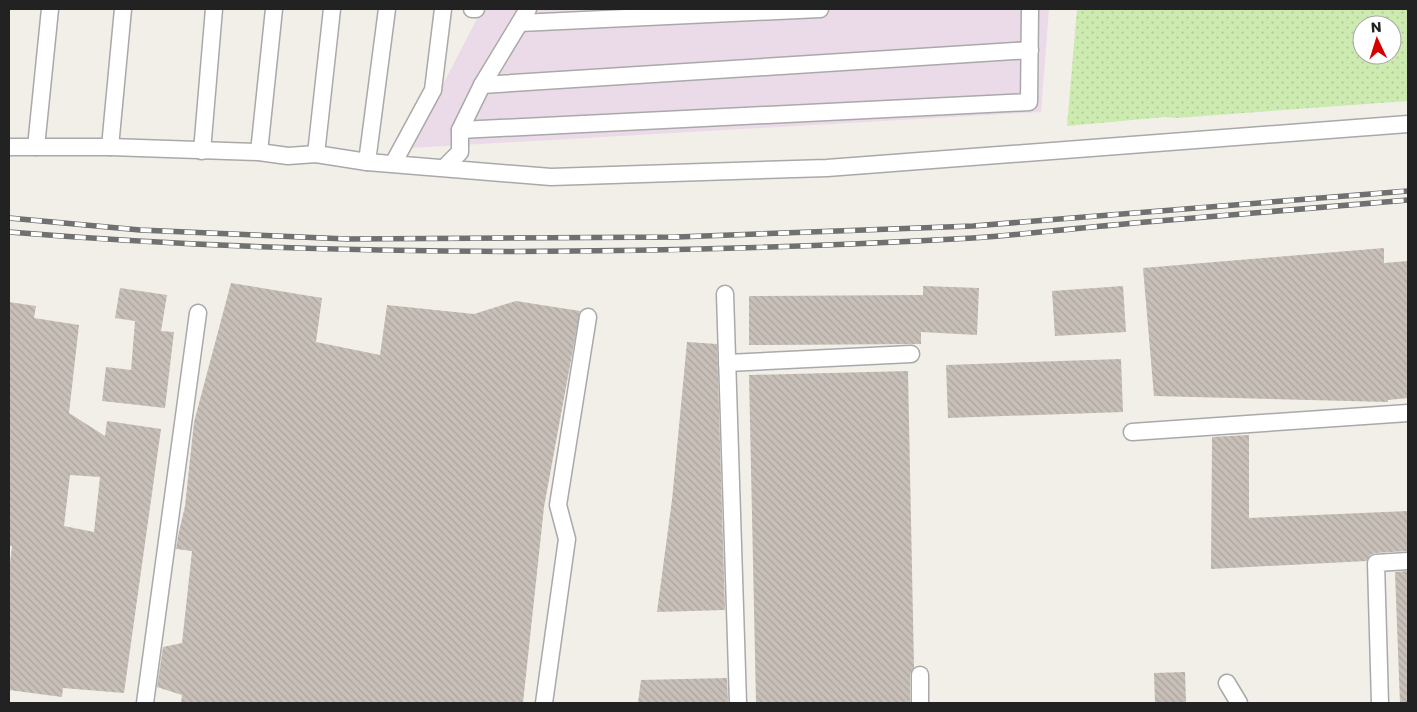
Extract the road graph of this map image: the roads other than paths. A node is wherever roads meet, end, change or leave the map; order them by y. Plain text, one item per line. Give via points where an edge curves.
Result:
1 (50, 9) edge
2 (123, 9) edge
3 (214, 9) edge
4 (274, 9) edge
5 (332, 9) edge
6 (387, 9) edge
7 (443, 9) edge
8 (472, 9) edge
9 (476, 9) edge
10 (820, 9) edge
11 (1030, 9) edge
12 (524, 16) edge
13 (1030, 50) junction
14 (482, 85) junction
15 (1408, 124) edge
16 (460, 130) junction
17 (110, 146) junction
18 (9, 147) edge
19 (36, 147) junction
20 (202, 151) junction
21 (259, 152) junction
22 (316, 154) junction
23 (367, 162) junction
24 (394, 162) junction
25 (445, 167) junction
26 (725, 294) dead end
27 (198, 313) dead end
28 (588, 317) dead end
29 (911, 354) dead end
30 (727, 363) junction
31 (1408, 413) edge
32 (1132, 432) dead end
33 (1408, 561) edge
34 (920, 675) dead end
35 (1227, 683) dead end
36 (145, 703) edge
37 (544, 703) edge
38 (738, 703) edge
39 (920, 703) edge
40 (1240, 703) edge
41 (1380, 703) edge

1 - 19 street
2 - 17 street
3 - 20 street
4 - 21 street
5 - 22 street
6 - 23 street
7 - 24 street via 433,90
8 - 9 street
10 - 12 street
11 - 13 street
12 - 14 street
13 - 14 street
13 - 16 street via 1029,102
14 - 16 street
15 - 25 street via 827,168 551,177
16 - 25 street via 460,152
17 - 19 street
17 - 20 street
18 - 19 street
20 - 21 street
21 - 22 street via 288,156
22 - 23 street
23 - 24 street
24 - 25 street
26 - 30 street
27 - 36 street
28 - 37 street via 558,506 567,539
29 - 30 street
30 - 38 street
31 - 32 street
33 - 41 street via 1376,563
34 - 39 street
35 - 40 street

